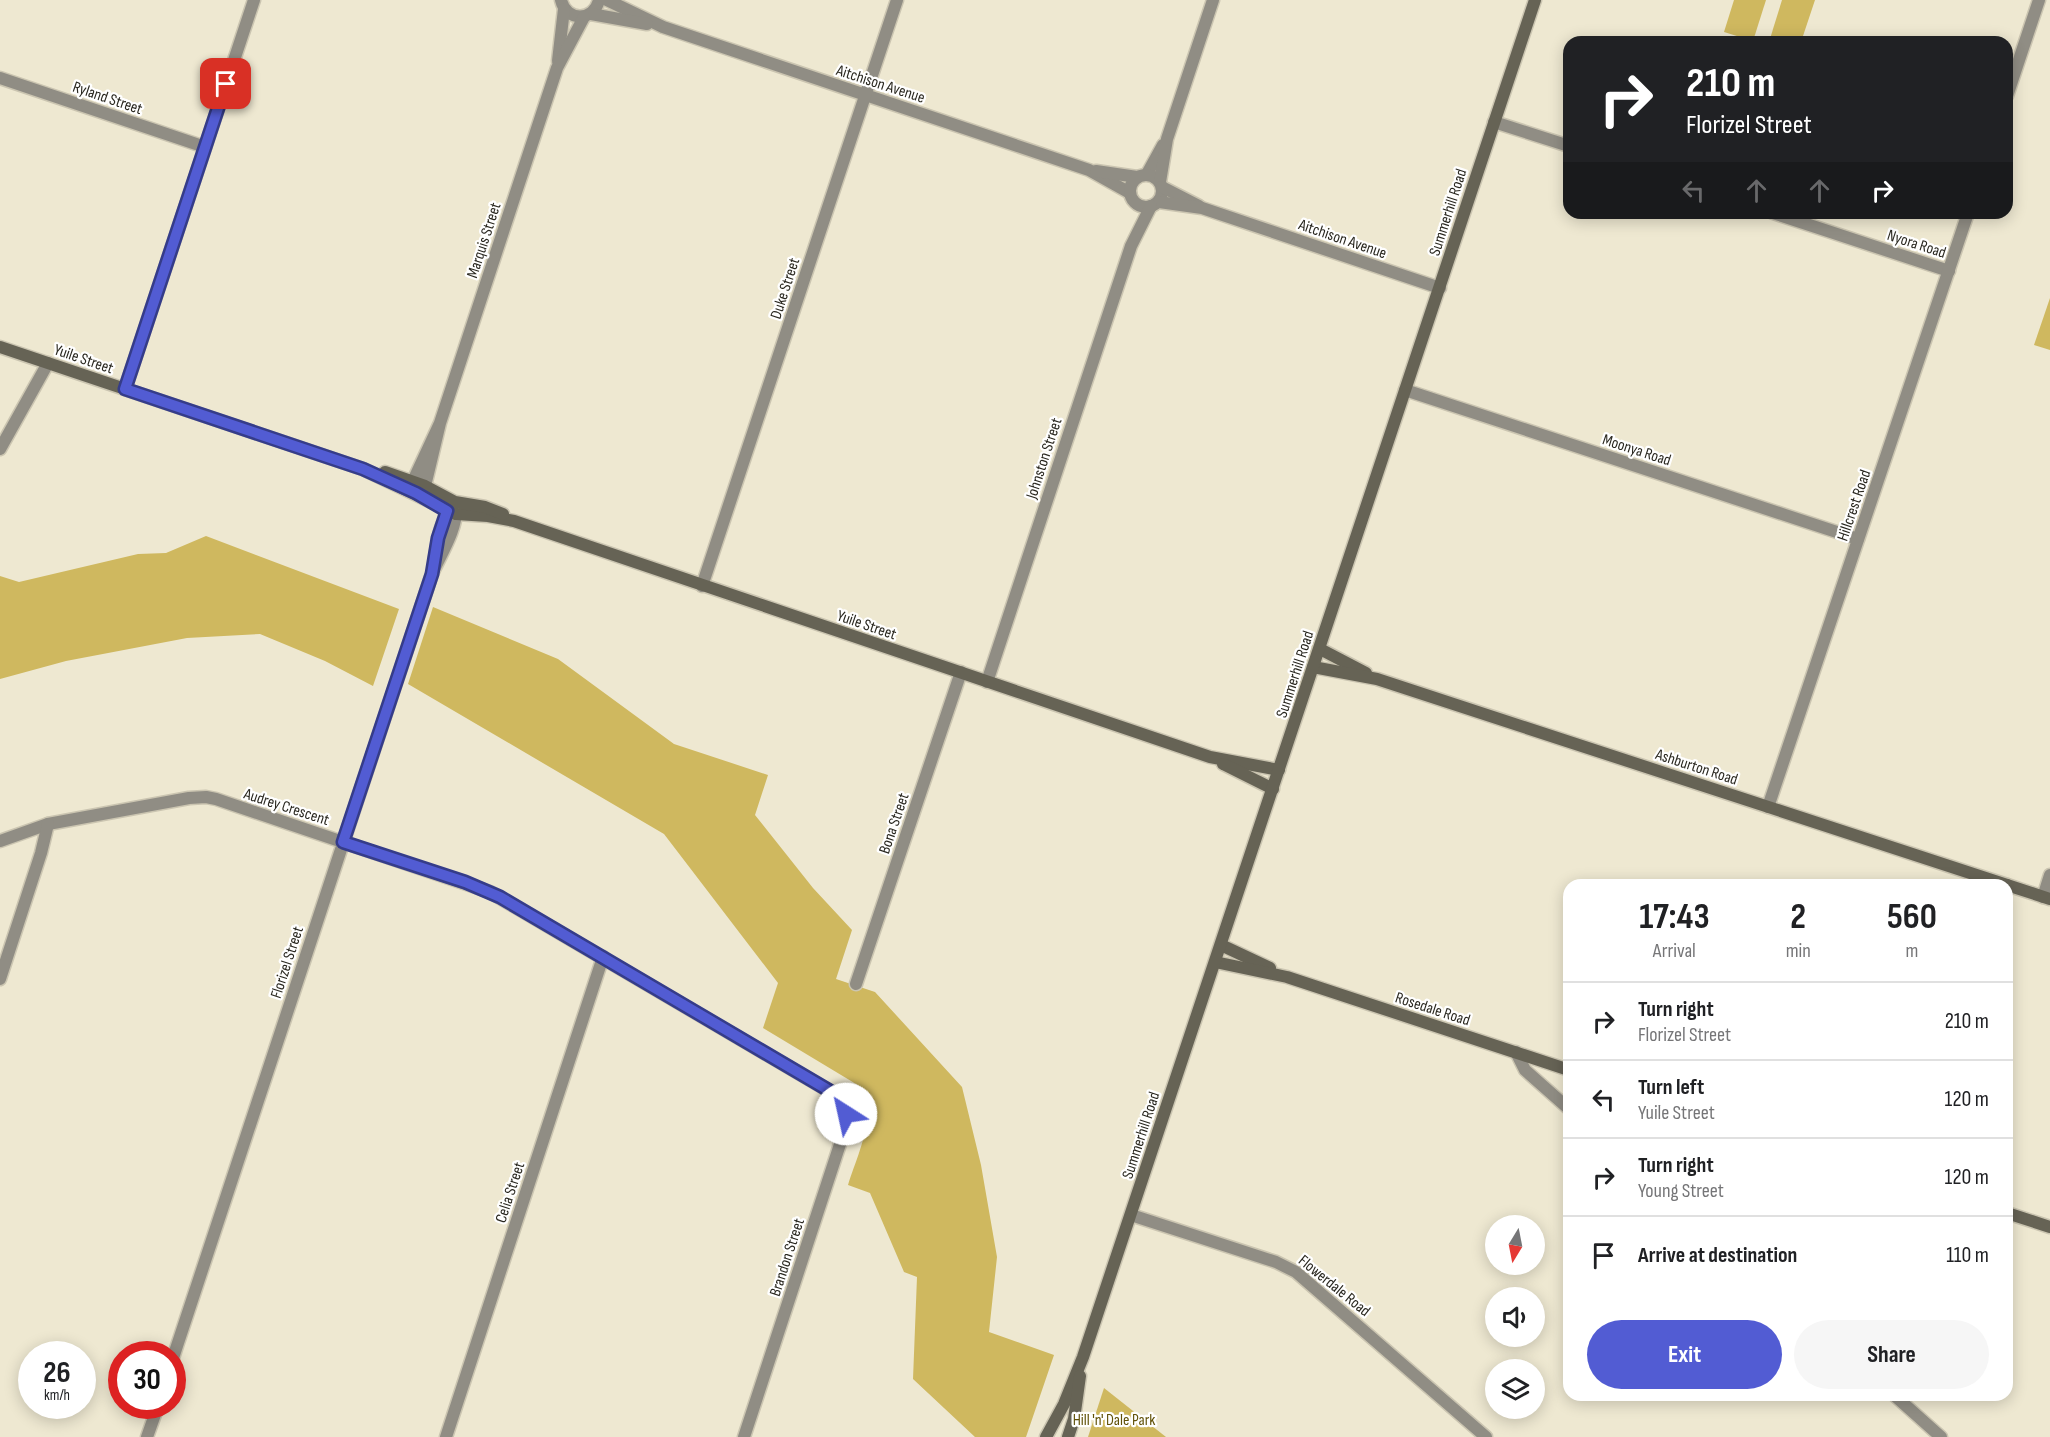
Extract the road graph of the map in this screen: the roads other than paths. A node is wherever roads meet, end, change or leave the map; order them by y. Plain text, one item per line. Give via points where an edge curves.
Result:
1 (254, 0) edge
2 (599, 0) edge
3 (607, 0) edge
4 (897, 0) edge
5 (1213, 0) edge
6 (1535, 0) edge
7 (2039, 0) edge
8 (562, 2) edge
9 (587, 16) junction
10 (663, 27) junction
11 (557, 68) junction
12 (0, 78) edge
13 (2013, 78) edge
14 (865, 95) junction
15 (1494, 122) junction
16 (1167, 139) junction
17 (1563, 144) edge
18 (205, 147) junction
19 (1089, 170) junction
20 (1142, 175) junction
21 (1161, 184) junction
22 (1130, 193) junction
23 (1137, 204) junction
24 (1155, 204) junction
25 (1202, 208) junction
26 (1791, 219) edge
27 (1966, 219) edge
28 (1131, 246) junction
29 (1949, 271) junction
30 (1440, 288) junction
31 (0, 347) edge
32 (48, 363) junction
33 (125, 389) junction
34 (1405, 390) junction
35 (0, 449) edge
36 (418, 487) junction
37 (453, 509) junction
38 (1858, 539) junction
39 (702, 586) junction
40 (1320, 649) junction
41 (1314, 668) junction
42 (961, 672) junction
43 (1377, 679) junction
44 (987, 682) junction
45 (1210, 757) junction
46 (1279, 771) junction
47 (1273, 789) junction
48 (1768, 807) junction
49 (48, 824) junction
50 (0, 841) edge
51 (343, 842) junction
52 (2050, 875) edge
53 (1989, 879) edge
54 (2013, 887) edge
55 (2046, 898) edge
56 (1221, 945) junction
57 (603, 957) junction
58 (1215, 963) junction
59 (1287, 977) junction
60 (0, 979) edge
61 (856, 984) dead end
62 (1516, 1052) junction
63 (1563, 1068) edge
64 (830, 1091) joint
65 (1563, 1104) edge
66 (1131, 1215) junction
67 (2013, 1215) edge
68 (2050, 1227) edge
69 (179, 1341) edge
70 (1083, 1357) junction
71 (1901, 1401) edge
72 (153, 1419) edge
73 (147, 1437) edge
74 (446, 1437) edge
75 (744, 1437) edge
76 (1046, 1437) edge
77 (1068, 1437) edge
78 (1486, 1437) edge
79 (1941, 1437) edge

1 - 18 street
2 - 9 street, Marquis Street
3 - 10 street, Aitchison Avenue
4 - 14 street, Duke Street
5 - 16 street
6 - 15 street, Summerhill Road
7 - 13 street
8 - 9 street, Aitchison Avenue via 573,16
8 - 11 street, Marquis Street
9 - 10 street, Aitchison Avenue
9 - 11 street, Marquis Street
10 - 14 street, Aitchison Avenue
11 - 36 street, Marquis Street
12 - 18 street, Ryland Street
14 - 19 street, Aitchison Avenue
14 - 39 street, Duke Street
15 - 17 street
15 - 30 street, Summerhill Road
16 - 20 street
16 - 21 street
18 - 33 street
19 - 20 street, Aitchison Avenue
19 - 22 street, Aitchison Avenue
20 - 21 street via 1152,175
20 - 22 street via 1131,184
21 - 24 street via 1163,192
21 - 25 street, Aitchison Avenue
22 - 23 street
23 - 24 street
23 - 28 street, Johnston Street
24 - 25 street, Aitchison Avenue
24 - 28 street, Johnston Street
25 - 30 street, Aitchison Avenue
26 - 29 street, Nyora Road
27 - 29 street, Hillcrest Road
28 - 44 street, Johnston Street
29 - 38 street, Hillcrest Road
30 - 34 street, Summerhill Road
31 - 32 street, Yuile Street
32 - 33 street, Yuile Street
32 - 35 street
33 - 36 street, Yuile Street via 363,469 392,473
34 - 38 street, Moonya Road
34 - 40 street, Summerhill Road
36 - 37 street, Yuile Street
37 - 39 street, Yuile Street via 485,507 514,521
37 - 51 street, Florizel Street via 447,542 432,574
38 - 48 street, Hillcrest Road
39 - 42 street, Yuile Street
40 - 41 street, Summerhill Road
40 - 43 street, Ashburton Road
41 - 43 street, Ashburton Road
41 - 46 street, Summerhill Road
42 - 44 street, Yuile Street
42 - 61 street, Bona Street
43 - 48 street, Ashburton Road
44 - 45 street, Yuile Street
45 - 46 street, Yuile Street
45 - 47 street, Yuile Street
46 - 47 street, Summerhill Road
47 - 56 street, Summerhill Road
48 - 53 street, Ashburton Road
49 - 50 street, Audrey Crescent
49 - 51 street, Audrey Crescent via 206,797
49 - 60 street
51 - 57 street, Audrey Crescent via 484,889
51 - 69 street, Florizel Street
52 - 55 street
54 - 55 street, Ashburton Road
56 - 58 street, Summerhill Road
56 - 59 street, Rosedale Road
57 - 64 street, Audrey Crescent
57 - 74 street, Celia Street
58 - 59 street, Rosedale Road
58 - 66 street, Summerhill Road
59 - 62 street, Rosedale Road
62 - 63 street, Rosedale Road
62 - 65 street via 1525,1070
64 - 75 street, Brandon Street via 844,1107 844,1132
66 - 70 street, Summerhill Road
66 - 78 street, Flowerdale Road via 1296,1272
67 - 68 street
70 - 76 street, Summerhill Road
70 - 77 street, Summerhill Road
71 - 79 street
72 - 73 street

